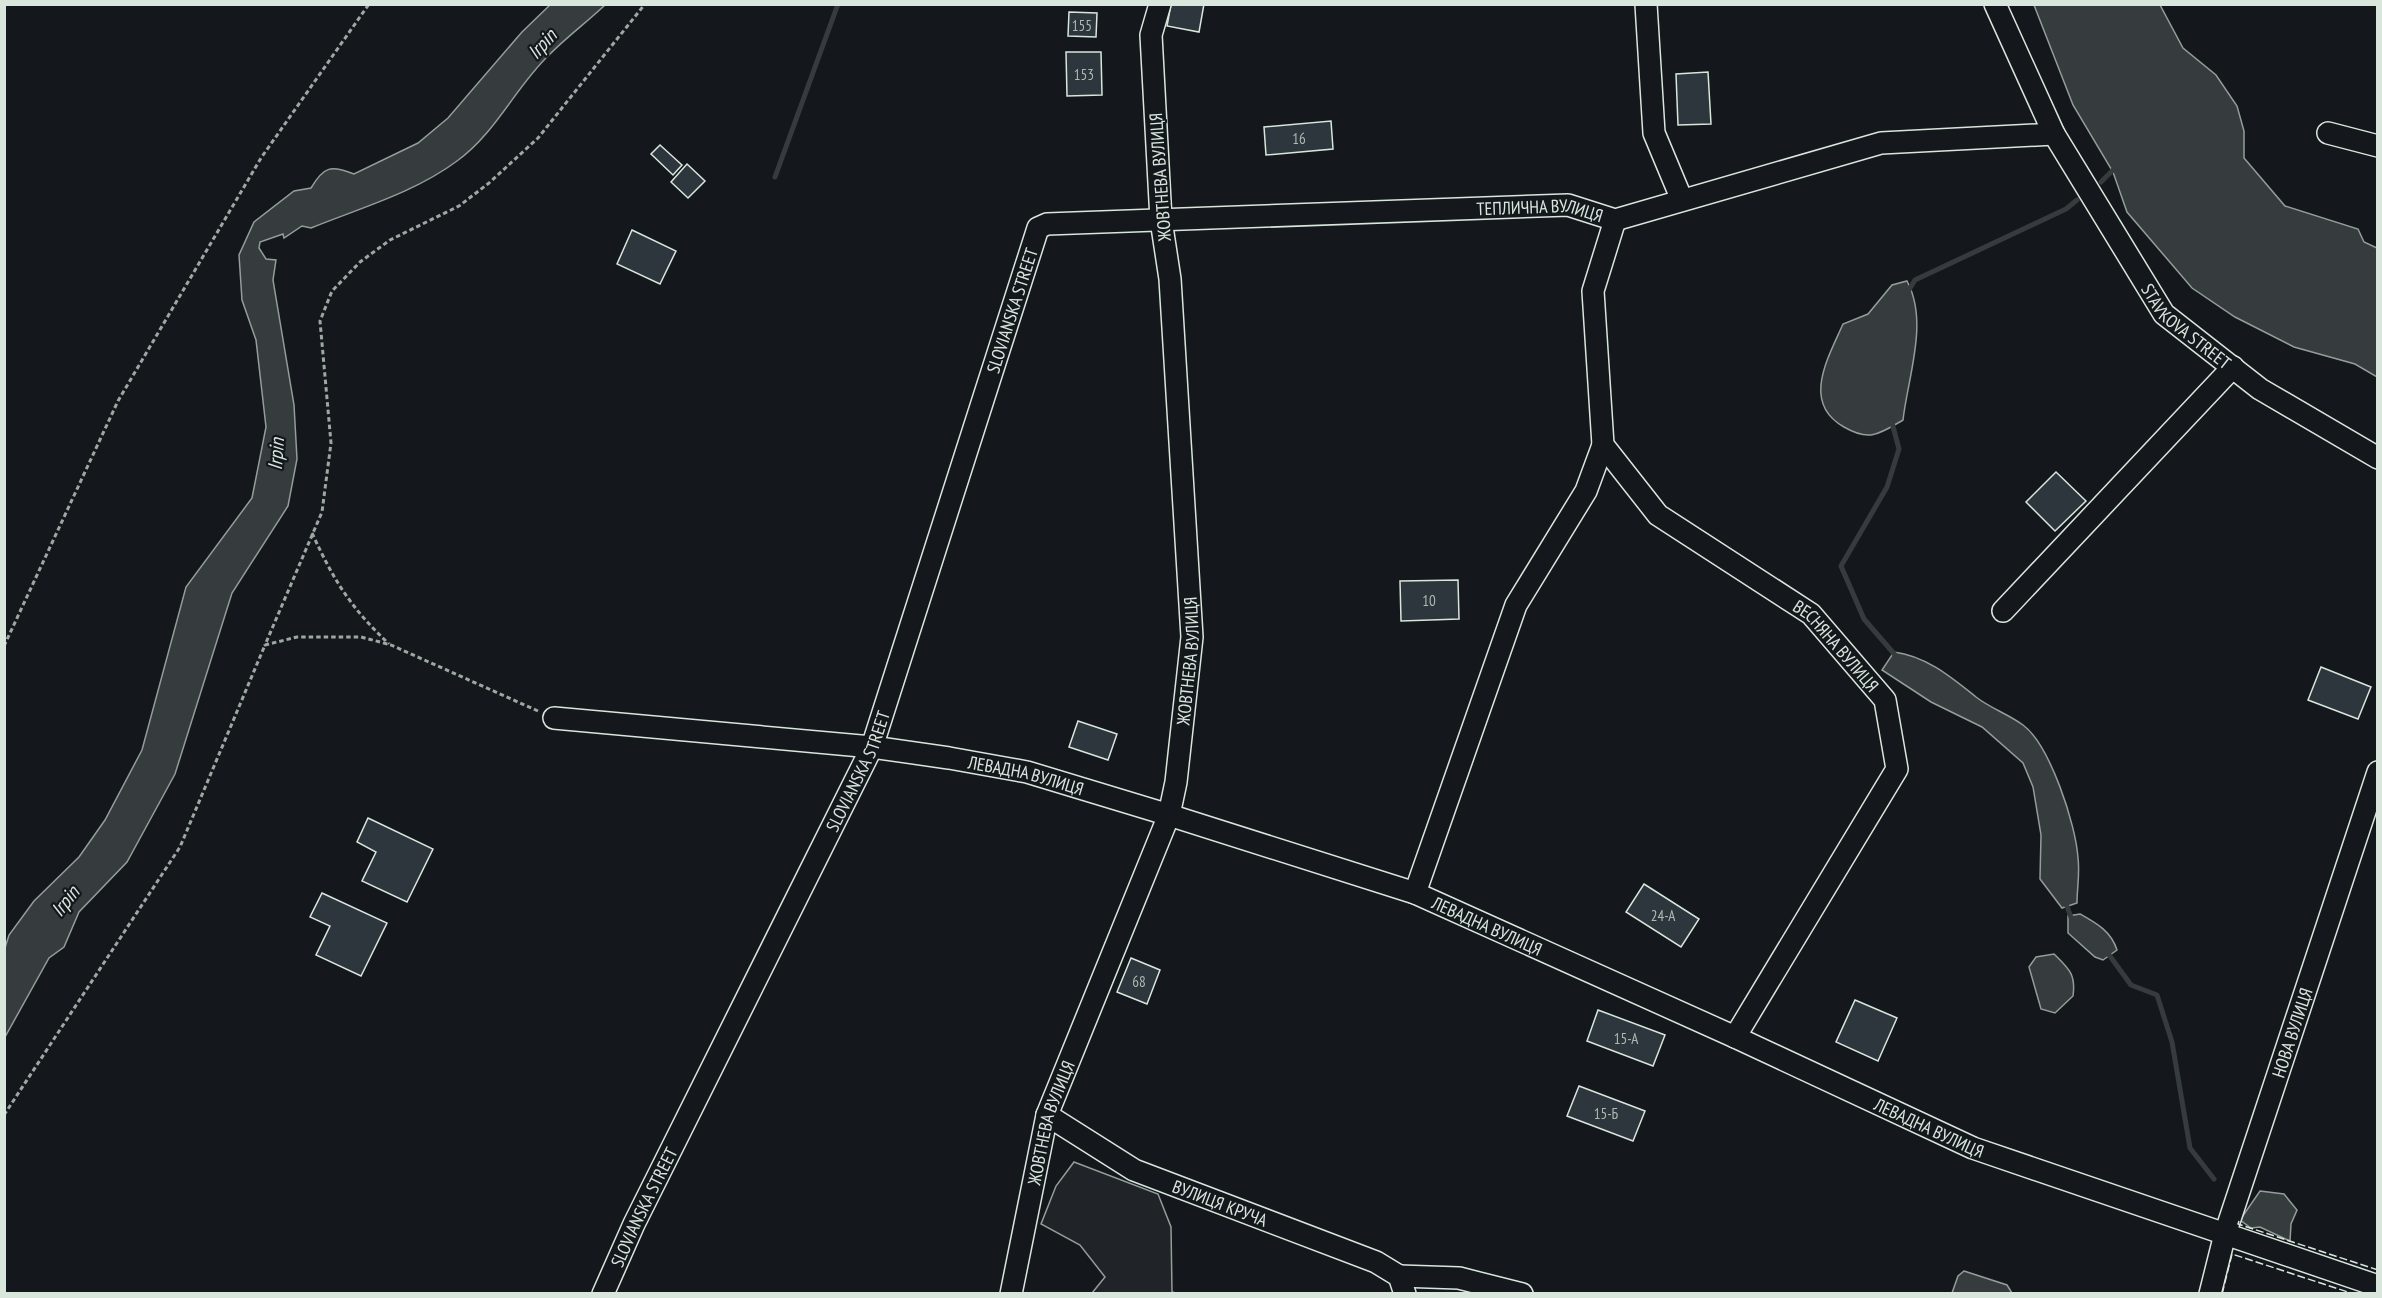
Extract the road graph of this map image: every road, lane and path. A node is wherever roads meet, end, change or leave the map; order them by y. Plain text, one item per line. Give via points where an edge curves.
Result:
1 (369, 4) edge
2 (645, 4) edge
3 (1160, 4) edge
4 (1646, 4) edge
5 (1995, 4) edge
6 (2328, 133) dead end
7 (2054, 134) junction
8 (2378, 147) edge
9 (1682, 200) junction
10 (1161, 220) junction
11 (1615, 220) junction
12 (1047, 224) joint
13 (2233, 368) junction
14 (1603, 445) junction
15 (2378, 458) edge
16 (312, 533) junction
17 (2003, 611) dead end
18 (265, 645) junction
19 (391, 645) junction
20 (4, 646) edge
21 (554, 718) joint
22 (872, 747) junction
23 (2378, 772) edge
24 (1169, 815) junction
25 (1415, 893) junction
26 (1735, 1037) junction
27 (4, 1115) edge
28 (1047, 1115) junction
29 (2225, 1234) junction
30 (1402, 1285) edge
31 (2378, 1286) edge
32 (603, 1293) edge
33 (1011, 1293) edge
34 (1522, 1293) edge
35 (2210, 1293) edge

1 - 20 path via 261,158 118,401
2 - 16 path via 595,70 522,153 459,206 390,240 360,262 332,291 320,321 330,443 328,479 322,512
3 - 10 street, ЖОВТНЕВА ВУЛИЦЯ via 1151,35
4 - 9 street via 1654,133
5 - 7 street, STAVKOVA STREET
6 - 8 street
7 - 9 street, ТЕПЛИЧНА ВУЛИЦЯ via 1881,143
7 - 13 street, STAVKOVA STREET via 2164,314
9 - 11 street, ТЕПЛИЧНА ВУЛИЦЯ
10 - 11 street, ТЕПЛИЧНА ВУЛИЦЯ via 1568,206
10 - 12 street, ТЕПЛИЧНА ВУЛИЦЯ
10 - 24 street, ЖОВТНЕВА ВУЛИЦЯ via 1170,279 1192,637
11 - 14 street via 1593,291
12 - 22 street, SLOVIANSKA STREET via 1038,228 1035,236
13 - 15 street, STAVKOVA STREET via 2260,389
13 - 17 street
14 - 25 street via 1586,491 1516,605
14 - 26 street, ВЕСНЯНА ВУЛИЦЯ via 1658,515 1811,614 1885,700 1897,769
16 - 18 path
16 - 19 path via 347,601
18 - 19 path via 297,637 331,636 361,637
18 - 27 path via 180,847
19 - 21 path
21 - 22 street, ЛЕВАДНА ВУЛИЦЯ
22 - 24 street, ЛЕВАДНА ВУЛИЦЯ via 1027,772
22 - 32 street, SLOVIANSKA STREET
23 - 29 street, НОВА ВУЛИЦЯ
24 - 25 street, ЛЕВАДНА ВУЛИЦЯ
24 - 28 street, ЖОВТНЕВА ВУЛИЦЯ
25 - 26 street, ЛЕВАДНА ВУЛИЦЯ
26 - 29 street, ЛЕВАДНА ВУЛИЦЯ via 1973,1148
28 - 30 street, ВУЛИЦЯ КРУЧА via 1134,1170 1376,1262
28 - 33 street, ЖОВТНЕВА ВУЛИЦЯ
29 - 31 street, ЛЕВАДНА ВУЛИЦЯ
29 - 35 street, НОВА ВУЛИЦЯ
30 - 34 street, ВУЛИЦЯ КРУЧА via 1459,1278

